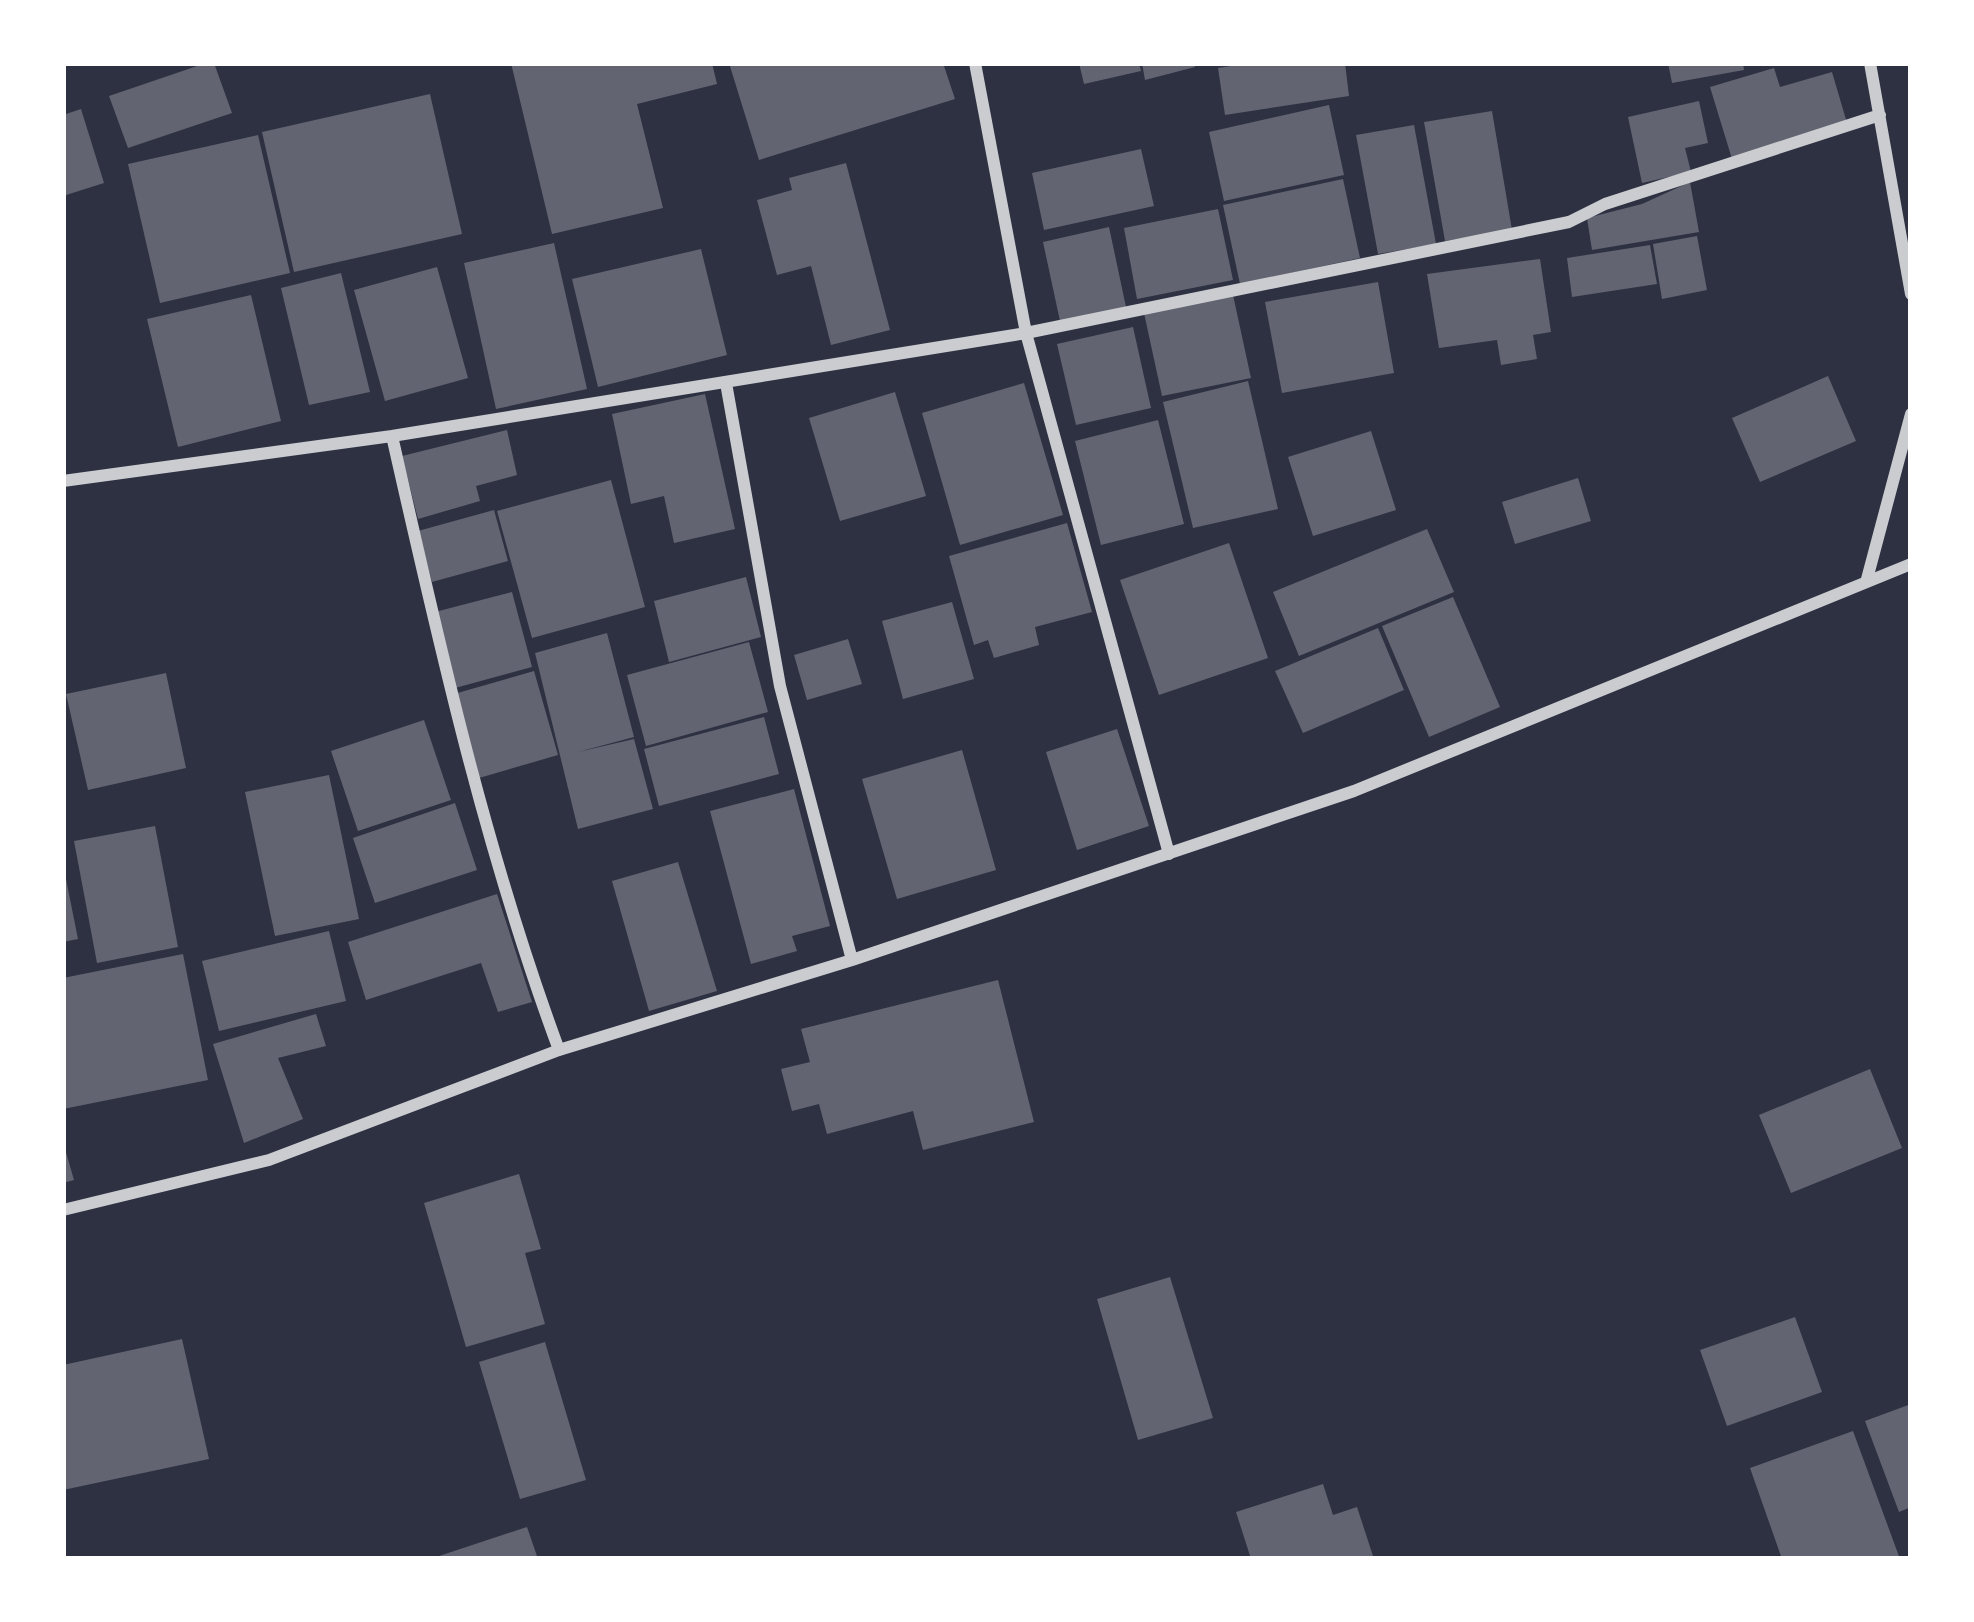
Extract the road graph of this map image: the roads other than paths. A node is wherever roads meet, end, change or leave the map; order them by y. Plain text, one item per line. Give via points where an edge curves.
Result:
1 (975, 63) edge
2 (1870, 63) edge
3 (1880, 115) junction
4 (1911, 294) edge
5 (1026, 332) junction
6 (726, 383) junction
7 (1911, 414) edge
8 (392, 436) junction
9 (63, 481) edge
10 (1911, 564) edge
11 (1867, 579) junction
12 (1169, 854) junction
13 (852, 960) junction
14 (559, 1050) junction
15 (63, 1210) edge

1 - 5 street
2 - 3 street
3 - 4 street
3 - 5 street via 1569,222
5 - 6 street
5 - 12 street
6 - 8 street
6 - 13 street via 780,686
7 - 11 street
8 - 9 street
8 - 14 street via 459,734
10 - 11 street
11 - 12 street via 1593,697
12 - 13 street
13 - 14 street
14 - 15 street via 269,1160

